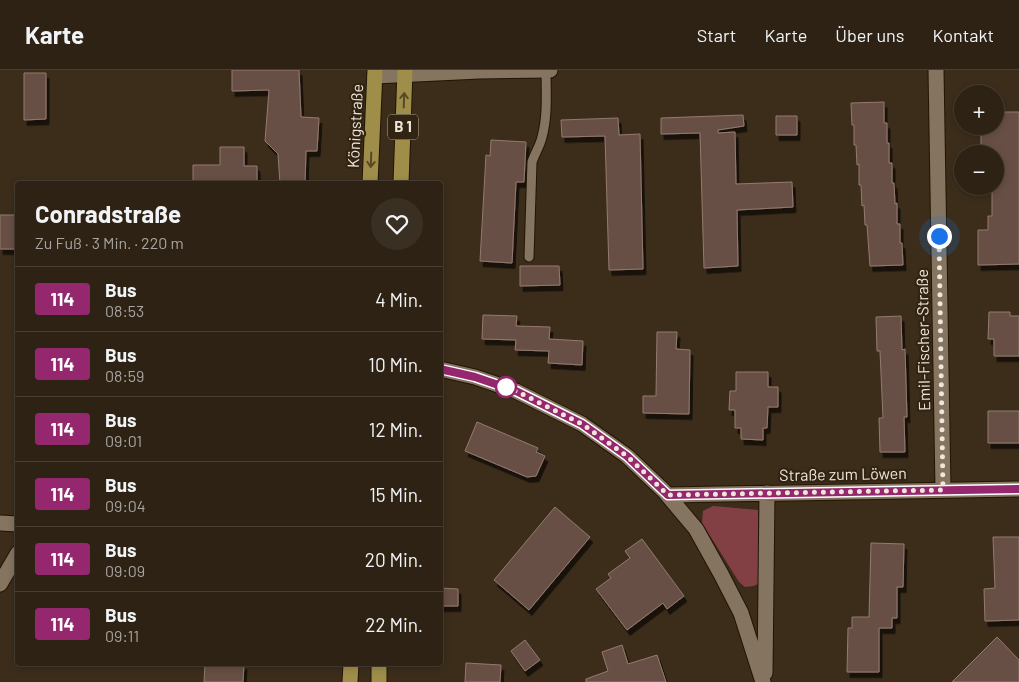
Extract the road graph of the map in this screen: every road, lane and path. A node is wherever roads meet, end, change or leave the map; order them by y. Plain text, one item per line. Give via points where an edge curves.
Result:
1 (546, 70) edge
2 (550, 70) edge
3 (936, 70) edge
4 (405, 72) edge
5 (375, 73) edge
6 (370, 181) edge
7 (400, 181) edge
8 (529, 257) dead end
9 (443, 370) edge
10 (1019, 489) edge
11 (943, 490) junction
12 (767, 493) junction
13 (668, 495) junction
14 (0, 523) edge
15 (15, 524) edge
16 (15, 558) edge
17 (0, 584) edge
18 (351, 666) edge
19 (380, 666) edge
20 (350, 682) edge
21 (379, 682) edge
22 (764, 682) edge

1 - 2 street
1 - 4 street
1 - 8 lane via 542,135 532,162
3 - 11 street, Emil-Fischer-Straße
4 - 5 street
7 -> 4 main road, B 1
5 -> 6 main road, Königstraße / B 1
9 - 13 street via 516,391 582,424 627,456
10 - 11 street, Straße zum Löwen
11 - 12 street, Straße zum Löwen
12 - 13 street, Straße zum Löwen
12 - 22 street
13 - 22 street via 696,529 721,574 741,613
14 - 15 street
16 - 17 street
18 - 20 main road
19 - 21 main road

